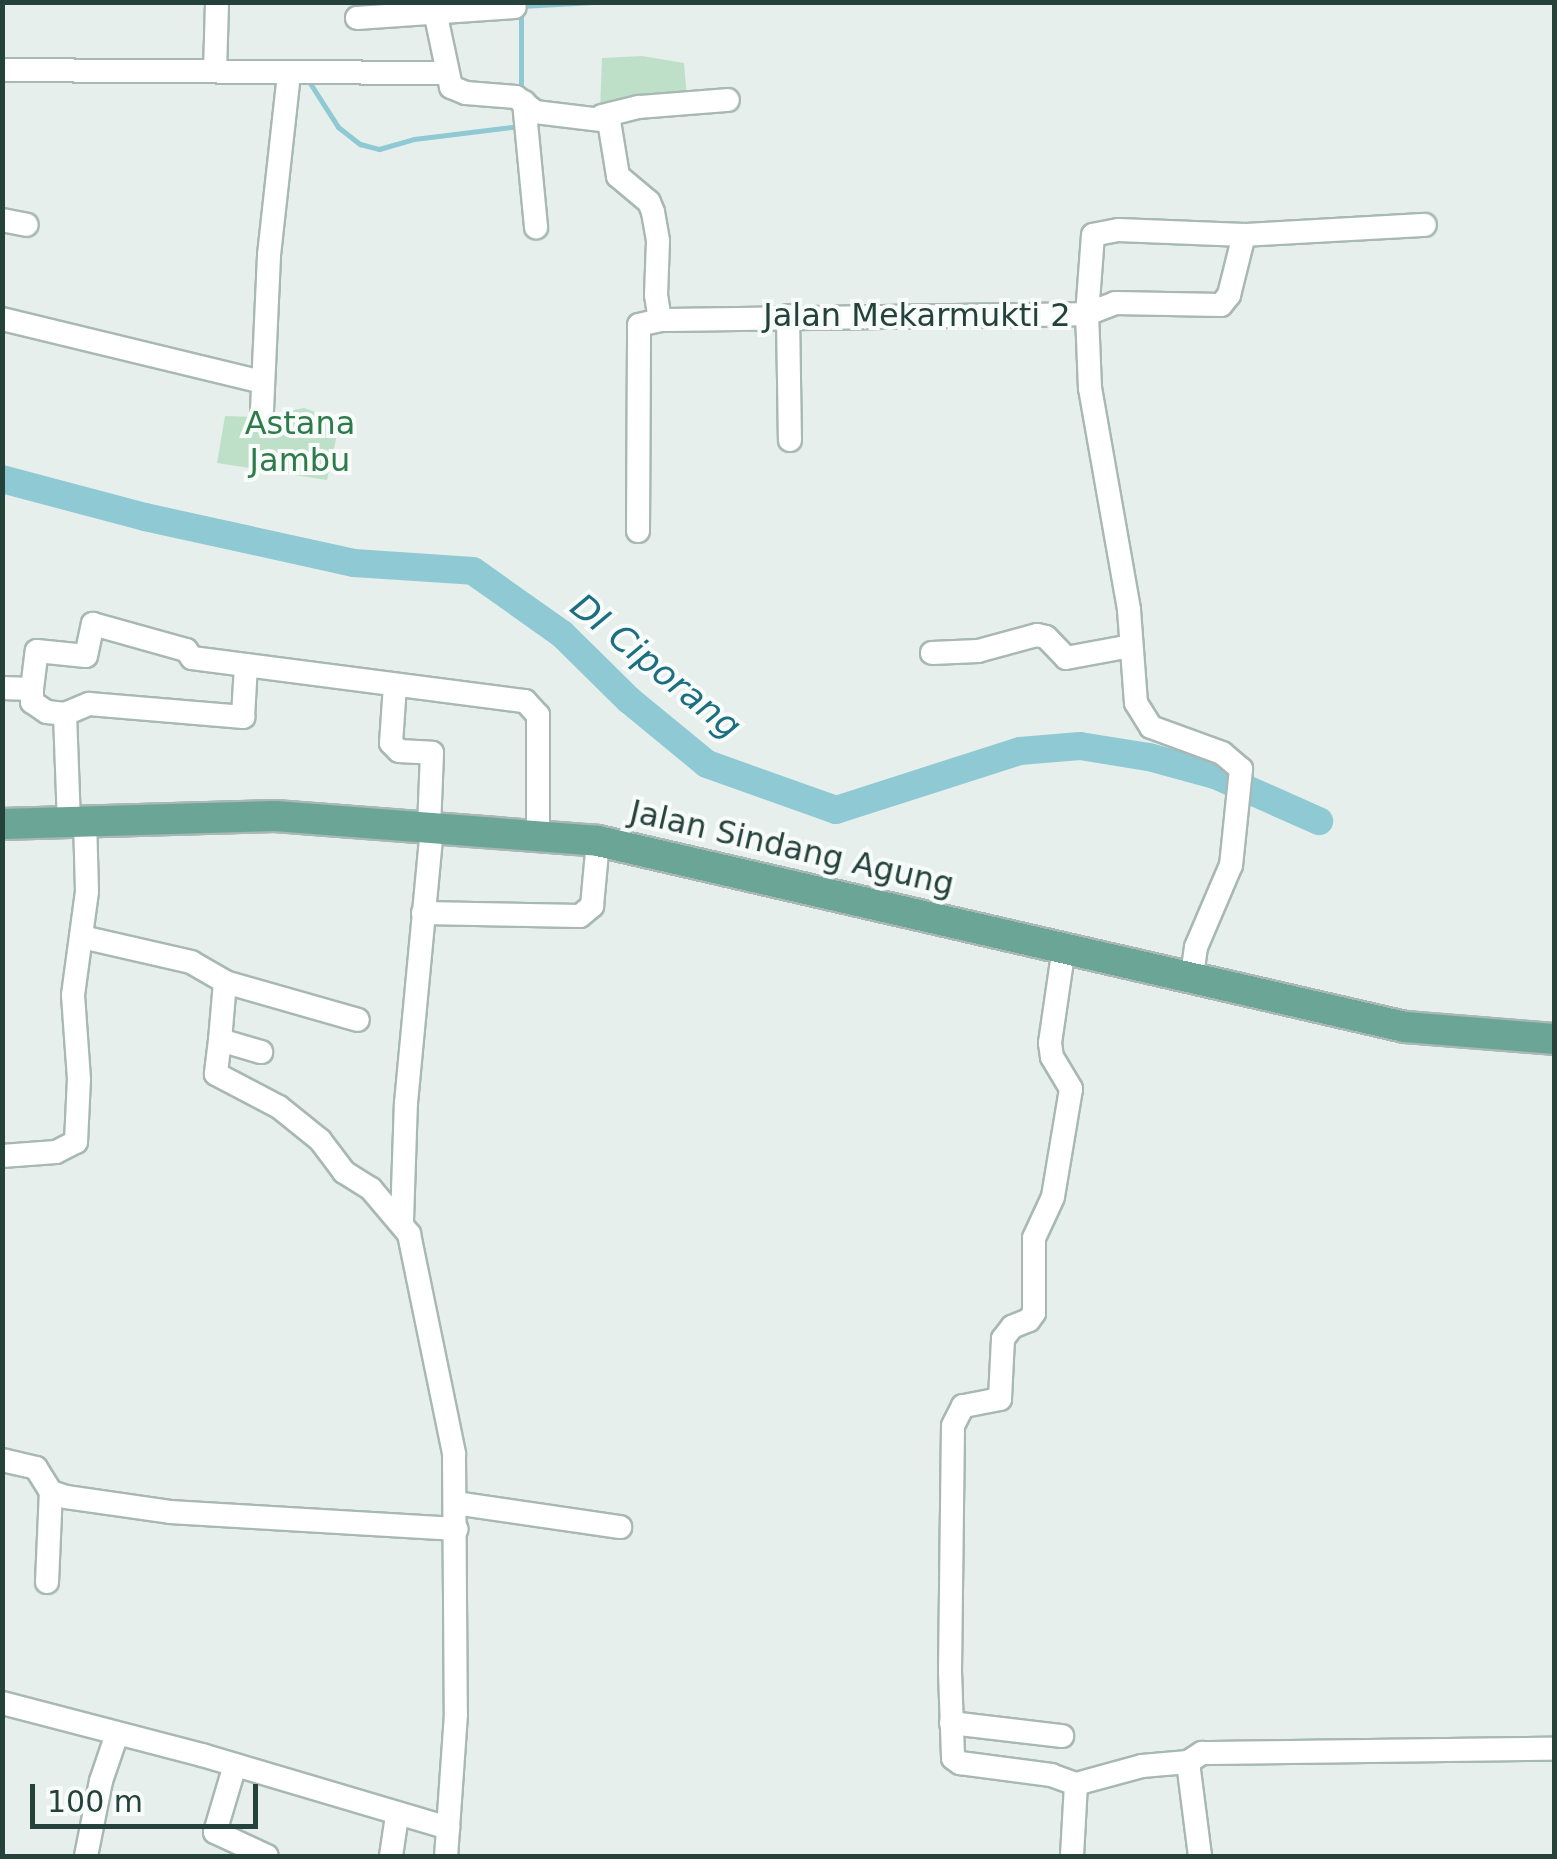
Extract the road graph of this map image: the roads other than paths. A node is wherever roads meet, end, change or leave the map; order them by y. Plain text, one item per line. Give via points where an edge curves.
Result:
1 (217, 2) edge
2 (445, 7) edge
3 (515, 7) dead end
4 (357, 18) dead end
5 (2, 70) edge
6 (215, 70) junction
7 (289, 73) junction
8 (446, 73) junction
9 (728, 100) dead end
10 (524, 102) junction
11 (602, 116) junction
12 (2, 220) edge
13 (27, 225) dead end
14 (536, 226) dead end
15 (1425, 226) dead end
16 (1244, 236) junction
17 (1088, 314) junction
18 (788, 316) junction
19 (2, 319) edge
20 (660, 320) junction
21 (262, 382) junction
22 (262, 410) dead end
23 (790, 440) dead end
24 (638, 532) dead end
25 (1132, 646) junction
26 (932, 653) dead end
27 (246, 665) junction
28 (396, 685) junction
29 (2, 688) edge
30 (32, 689) junction
31 (65, 714) junction
32 (77, 822) junction
33 (2, 824) edge
34 (430, 827) junction
35 (538, 836) junction
36 (598, 841) junction
37 (423, 913) junction
38 (82, 937) junction
39 (1064, 947) junction
40 (1192, 977) junction
41 (225, 982) junction
42 (358, 1020) dead end
43 (1554, 1039) edge
44 (220, 1040) junction
45 (261, 1052) dead end
46 (2, 1156) edge
47 (402, 1222) junction
48 (2, 1460) edge
49 (51, 1492) junction
50 (455, 1502) junction
51 (620, 1527) dead end
52 (456, 1529) junction
53 (46, 1582) dead end
54 (2, 1704) edge
55 (951, 1722) junction
56 (117, 1734) junction
57 (1062, 1736) dead end
58 (1554, 1749) edge
59 (1188, 1762) junction
60 (235, 1765) junction
61 (1076, 1784) junction
62 (397, 1816) junction
63 (448, 1828) junction
64 (86, 1856) edge
65 (267, 1856) edge
66 (391, 1856) edge
67 (446, 1856) edge
68 (1072, 1856) edge
69 (1200, 1856) edge

1 - 6 street
2 - 3 street
2 - 4 street
2 - 8 street
5 - 6 street
6 - 7 street
7 - 8 street
7 - 21 street
8 - 10 street via 457,91
9 - 11 street via 639,106
10 - 11 street via 535,112
10 - 14 street
11 - 20 street via 612,128 618,176 652,212
12 - 13 street
15 - 16 street
16 - 17 street via 1221,305 1116,303
16 - 17 street via 1118,230 1093,236
17 - 18 street, Jalan Mekarmukti 2
17 - 25 street, Jalan Mekarmukti 2 via 1090,388
18 - 20 street, Jalan Mekarmukti 2
18 - 23 street
19 - 21 street
20 - 24 street via 640,324
21 - 22 street
25 - 26 street via 1066,658 1036,635 978,651
25 - 40 street, Jalan Mekarmukti 2 via 1136,702 1146,723 1222,754 1240,769 1230,865 1196,947
27 - 28 street
27 - 30 street via 192,658 186,650 93,624 86,656 37,650
27 - 31 street via 243,717 89,704
28 - 34 street via 394,748 432,754
28 - 35 street via 487,693 533,705
29 - 30 street
30 - 31 street via 32,702
31 - 32 street
32 - 33 main road, Jalan Sindang Agung
32 - 34 main road, Jalan Sindang Agung via 274,816
32 - 38 street via 87,892
34 - 35 main road, Jalan Sindang Agung
34 - 37 street
35 - 36 main road, Jalan Sindang Agung
36 - 37 street via 592,906 580,916
36 - 39 main road, Jalan Sindang Agung
37 - 47 street
38 - 41 street via 191,962
38 - 46 street via 73,995 76,1142 56,1152
39 - 40 main road, Jalan Sindang Agung
39 - 55 street via 1050,1043 1070,1089 1053,1197 1034,1238 1034,1313 1003,1339 1000,1400 963,1406 953,1426
40 - 43 main road, Jalan Sindang Agung via 1405,1027
41 - 42 street
41 - 44 street
44 - 45 street
44 - 47 street via 214,1064 220,1078 279,1107
47 - 50 street via 453,1433
48 - 49 street via 36,1468
49 - 52 street via 170,1512
49 - 53 street
50 - 51 street
50 - 52 street
52 - 63 street
54 - 56 street
55 - 57 street
55 - 61 street via 956,1762
56 - 60 street
56 - 64 street
58 - 59 street via 1202,1753
59 - 61 street
59 - 69 street
60 - 62 street
60 - 65 street via 215,1832
61 - 68 street
62 - 63 street
62 - 66 street
63 - 67 street

